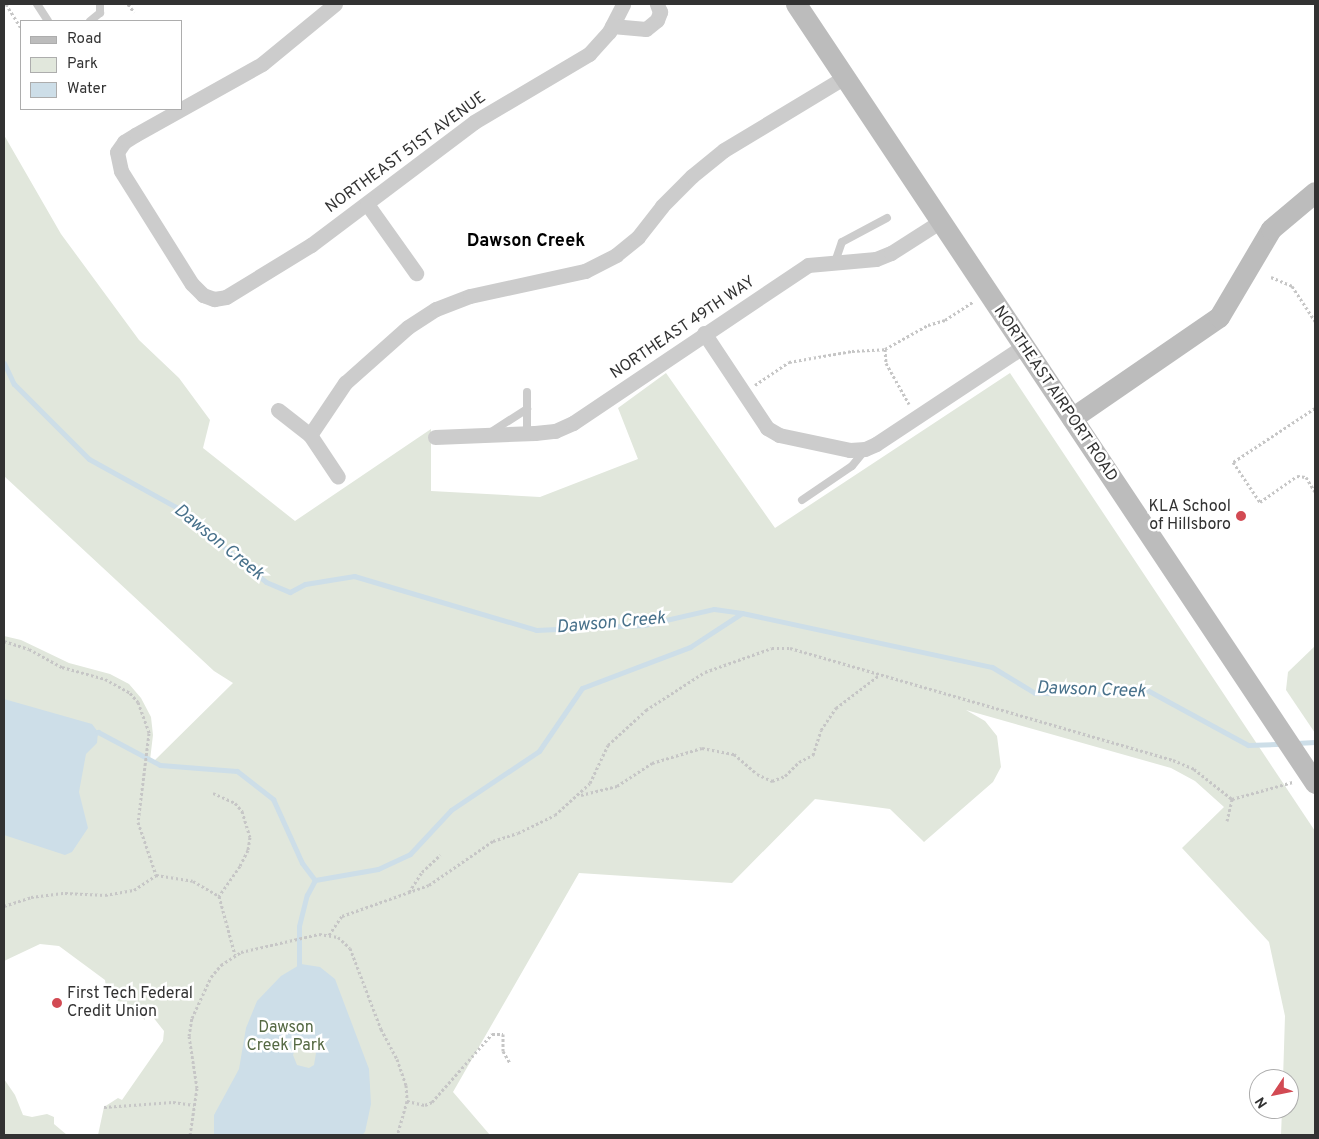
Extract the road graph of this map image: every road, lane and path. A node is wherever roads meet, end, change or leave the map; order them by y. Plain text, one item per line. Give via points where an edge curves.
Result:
1 (6, 4) edge
2 (37, 4) edge
3 (100, 4) edge
4 (128, 4) edge
5 (335, 4) edge
6 (623, 4) edge
7 (657, 4) edge
8 (796, 4) edge
9 (134, 12) dead end
10 (47, 20) edge
11 (91, 20) edge
12 (20, 26) edge
13 (612, 26) junction
14 (845, 76) junction
15 (182, 109) edge
16 (180, 110) edge
17 (1315, 192) edge
18 (367, 204) junction
19 (887, 218) dead end
20 (941, 221) junction
21 (835, 262) junction
22 (416, 273) dead end
23 (1271, 277) dead end
24 (988, 292) junction
25 (1315, 321) edge
26 (704, 333) junction
27 (1024, 346) junction
28 (885, 349) junction
29 (527, 392) dead end
30 (744, 393) junction
31 (1315, 408) edge
32 (527, 409) junction
33 (278, 410) dead end
34 (917, 418) junction
35 (1072, 418) junction
36 (527, 433) junction
37 (310, 435) junction
38 (486, 435) junction
39 (435, 437) dead end
40 (866, 449) junction
41 (338, 477) dead end
42 (1315, 492) edge
43 (802, 500) dead end
44 (4, 641) edge
45 (878, 676) junction
46 (1308, 773) edge
47 (213, 793) dead end
48 (1232, 799) junction
49 (574, 800) junction
50 (1227, 821) dead end
51 (440, 855) dead end
52 (156, 875) junction
53 (409, 893) junction
54 (219, 896) junction
55 (4, 906) edge
56 (329, 935) junction
57 (235, 955) junction
58 (510, 1062) dead end
59 (407, 1101) junction
60 (194, 1105) junction
61 (104, 1107) dead end
62 (190, 1135) edge
63 (397, 1135) edge

1 - 12 path
2 - 10 lane
3 - 11 lane via 100,13
4 - 9 path
5 - 15 street, NORTHEAST 51ST AVENUE via 262,64
6 - 13 street, NORTHEAST 51ST AVENUE
7 - 13 street via 660,12 646,29
8 - 14 street, NORTHEAST AIRPORT ROAD
13 - 18 street, NORTHEAST 51ST AVENUE via 590,54 474,122
14 - 20 street, NORTHEAST AIRPORT ROAD
14 - 37 street via 724,150 692,176 662,206 638,237 616,255 585,271 470,296 436,309 408,327 346,383
16 - 18 street, NORTHEAST 51ST AVENUE via 129,139 117,152 121,171 192,284 203,295 214,299 236,291 303,250
17 - 35 street via 1271,229 1219,317
18 - 22 street
19 - 21 lane via 842,242
20 - 21 street, NORTHEAST 49TH WAY via 891,253 858,262
20 - 24 street, NORTHEAST AIRPORT ROAD
21 - 26 street, NORTHEAST 49TH WAY via 808,265
23 - 25 path via 1292,286
24 - 27 street, NORTHEAST AIRPORT ROAD
24 - 28 path via 945,320 928,325
26 - 30 street
26 - 36 street, NORTHEAST 49TH WAY via 573,424 556,431
27 - 34 street
27 - 35 street, NORTHEAST AIRPORT ROAD
28 - 30 path via 789,362
28 - 34 path via 886,363
29 - 32 lane
30 - 40 street via 767,428 779,435 850,450
31 - 42 path via 1233,462 1260,502 1298,476 1306,477
32 - 36 lane
32 - 38 lane
33 - 37 street
34 - 40 street
35 - 46 street, NORTHEAST AIRPORT ROAD
36 - 38 street, NORTHEAST 49TH WAY
37 - 41 street
38 - 39 street, NORTHEAST 49TH WAY
40 - 43 lane via 852,466
44 - 52 path via 29,648 62,667 105,679 130,693 147,720 138,822
45 - 48 path via 1173,760 1194,769
45 - 49 path via 790,648 772,648 722,664 682,685 624,728 608,745 590,783
45 - 49 path via 836,708 820,730 813,755 799,762 785,776 772,781 757,774 734,754 702,748 652,763 617,786 585,792
46 - 48 path via 1291,783
47 - 54 path via 235,803 242,811 250,837 240,866
48 - 50 path
49 - 53 path via 518,833 493,841 445,876
51 - 53 path via 422,872
52 - 54 path via 193,881
52 - 55 path via 148,883 126,892 105,895 65,893 31,897
53 - 56 path via 342,916
54 - 57 path
56 - 57 path via 309,936
56 - 59 path via 345,941 356,958 381,1029 402,1073
57 - 60 path via 211,977 192,1018 189,1036 197,1088
58 - 59 path via 503,1051 504,1034 492,1034 432,1102 425,1105
59 - 63 path
60 - 61 path via 172,1102
60 - 62 path

